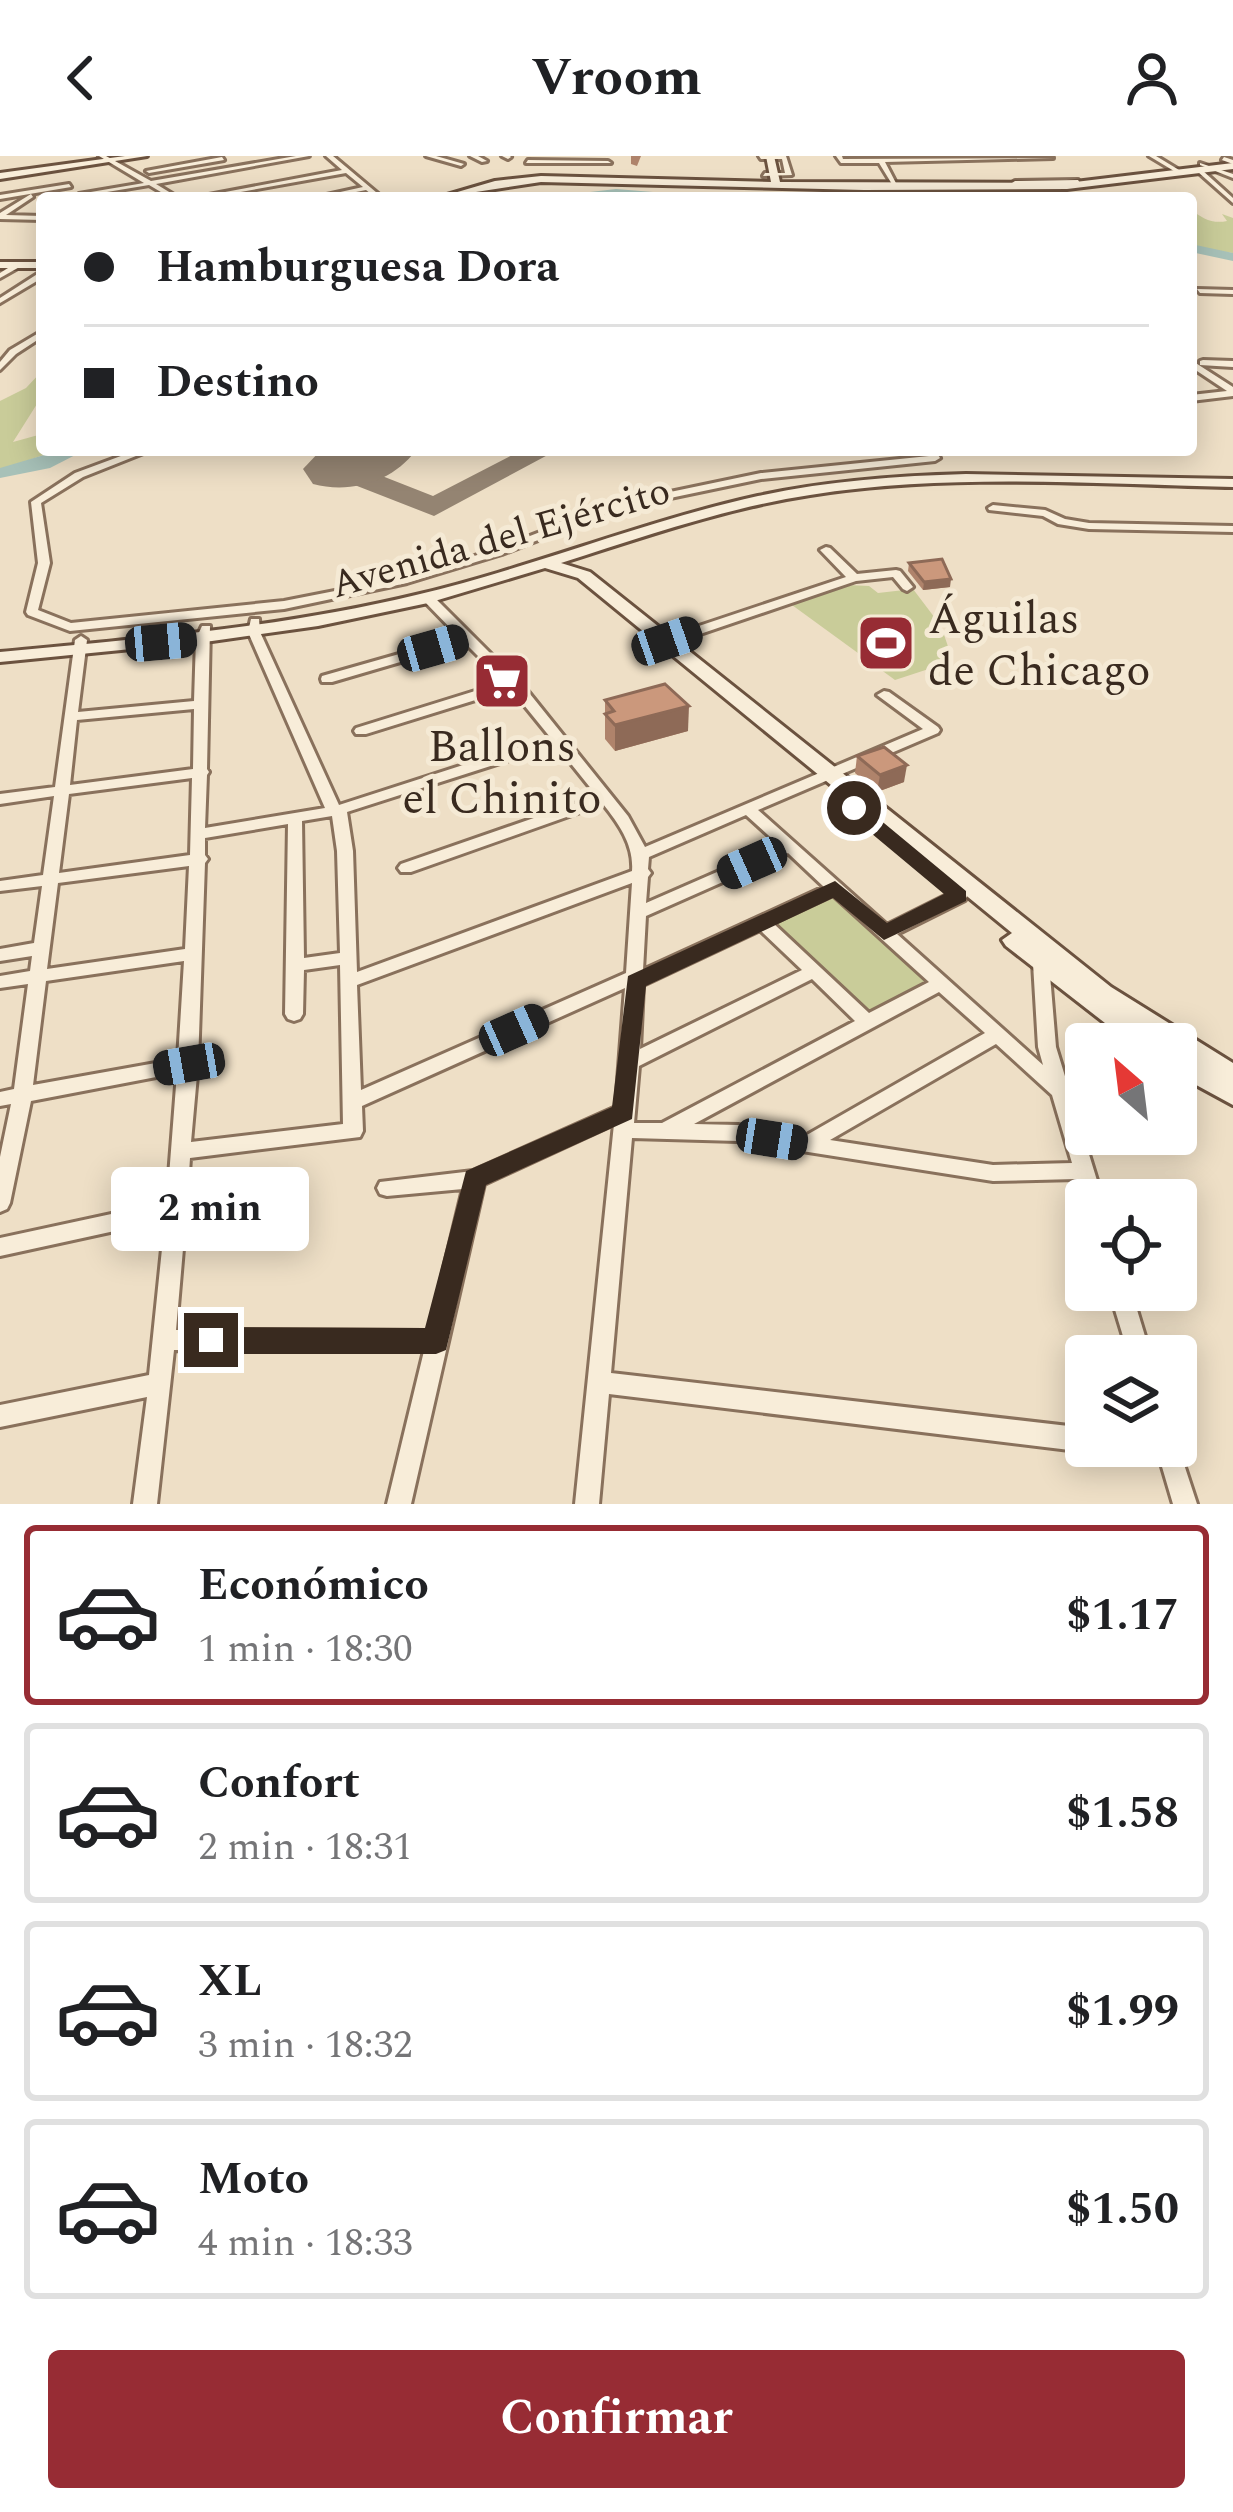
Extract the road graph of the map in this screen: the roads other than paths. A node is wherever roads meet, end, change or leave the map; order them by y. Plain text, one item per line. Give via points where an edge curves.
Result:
1 (306, 156) edge
2 (329, 156) edge
3 (429, 156) edge
4 (839, 156) edge
5 (1152, 156) edge
6 (172, 157) edge
7 (765, 157) edge
8 (1049, 157) edge
9 (135, 158) edge
10 (930, 158) edge
11 (106, 159) edge
12 (222, 159) dead end
13 (610, 159) edge
14 (185, 160) edge
15 (882, 161) junction
16 (528, 162) dead end
17 (543, 163) junction
18 (461, 164) dead end
19 (1227, 164) edge
20 (1059, 165) dead end
21 (1199, 167) junction
22 (52, 169) junction
23 (149, 171) dead end
24 (346, 171) junction
25 (1181, 173) junction
26 (1068, 174) dead end
27 (0, 175) edge
28 (595, 175) junction
29 (1233, 176) edge
30 (771, 180) junction
31 (1079, 183) junction
32 (150, 184) junction
33 (69, 186) junction
34 (895, 186) junction
35 (366, 188) junction
36 (39, 191) joint
37 (75, 192) edge
38 (107, 192) edge
39 (165, 192) edge
40 (229, 192) edge
41 (346, 192) edge
42 (372, 192) edge
43 (468, 192) edge
44 (36, 193) edge
45 (0, 201) edge
46 (1233, 201) edge
47 (16, 206) junction
48 (36, 207) edge
49 (0, 217) edge
50 (36, 218) edge
51 (0, 265) edge
52 (20, 265) junction
53 (36, 265) edge
54 (0, 276) edge
55 (36, 279) edge
56 (1197, 291) edge
57 (1233, 292) edge
58 (0, 301) edge
59 (36, 337) edge
60 (1197, 360) edge
61 (1197, 361) edge
62 (1197, 362) edge
63 (0, 363) edge
64 (1233, 364) edge
65 (1233, 380) edge
66 (1233, 392) edge
67 (1197, 397) edge
68 (131, 456) edge
69 (934, 456) edge
70 (1233, 479) edge
71 (993, 508) dead end
72 (1233, 529) edge
73 (599, 540) junction
74 (826, 550) dead end
75 (513, 562) junction
76 (543, 562) junction
77 (574, 569) junction
78 (495, 578) junction
79 (854, 578) junction
80 (907, 587) dead end
81 (428, 598) junction
82 (255, 627) junction
83 (204, 634) junction
84 (468, 638) junction
85 (661, 643) junction
86 (80, 645) junction
87 (0, 647) edge
88 (0, 657) edge
89 (327, 679) dead end
90 (513, 684) junction
91 (884, 695) dead end
92 (201, 704) junction
93 (71, 718) junction
94 (362, 731) dead end
95 (559, 739) junction
96 (202, 772) junction
97 (825, 777) junction
98 (62, 791) junction
99 (608, 798) junction
100 (0, 800) edge
101 (748, 809) junction
102 (336, 811) junction
103 (295, 820) junction
104 (201, 834) junction
105 (789, 847) junction
106 (200, 859) junction
107 (642, 863) junction
108 (406, 868) dead end
109 (52, 879) junction
110 (0, 886) edge
111 (835, 888) junction
112 (959, 896) junction
113 (640, 913) junction
114 (762, 922) junction
115 (884, 933) junction
116 (42, 948) junction
117 (195, 952) junction
118 (0, 955) edge
119 (346, 958) junction
120 (1041, 963) junction
121 (296, 965) junction
122 (814, 971) junction
123 (38, 976) junction
124 (636, 979) junction
125 (0, 982) edge
126 (347, 982) junction
127 (940, 983) junction
128 (294, 1014) dead end
129 (867, 1022) junction
130 (1122, 1023) edge
131 (998, 1034) junction
132 (629, 1062) junction
133 (189, 1064) junction
134 (1197, 1074) edge
135 (1233, 1076) edge
136 (1060, 1090) junction
137 (23, 1094) junction
138 (1233, 1095) edge
139 (0, 1099) edge
140 (351, 1102) junction
141 (623, 1121) junction
142 (666, 1130) junction
143 (806, 1144) junction
144 (184, 1150) junction
145 (1084, 1171) junction
146 (475, 1179) junction
147 (1086, 1179) edge
148 (387, 1188) dead end
149 (0, 1203) edge
150 (179, 1208) junction
151 (0, 1247) edge
152 (166, 1340) junction
153 (436, 1341) junction
154 (597, 1382) junction
155 (161, 1383) junction
156 (0, 1416) edge
157 (1065, 1438) edge
158 (1174, 1467) edge
159 (145, 1504) edge
160 (399, 1504) edge
161 (587, 1504) edge
162 (1185, 1504) edge

1 - 32 street
2 - 24 street
3 - 18 street
4 - 15 street
5 - 25 street
6 - 9 street
6 - 14 street
7 - 30 street
8 - 10 street
8 - 20 street
9 - 11 street
9 - 11 street
10 - 15 street
11 - 22 street
11 - 27 street
11 - 32 street
12 - 14 street
13 - 17 street
13 - 28 street
14 - 23 street
15 - 34 street
16 - 17 street
17 - 28 street via 558,173
19 - 21 street
19 - 29 street
21 - 25 street
21 - 46 street
22 - 27 street
22 - 33 street
24 - 35 street
24 - 40 street
25 - 31 street
26 - 31 street
28 - 30 street
28 - 43 street
30 - 34 street
31 - 34 street
32 - 38 street
32 - 39 street
33 - 36 street
33 - 37 street
35 - 41 street
35 - 42 street
36 - 45 street
44 - 47 street
45 - 47 street
47 - 48 street
47 - 49 street
49 - 50 street
51 - 52 street
52 - 53 street
52 - 54 street
55 - 58 street
56 - 57 street
59 - 63 street
60 - 64 street
61 - 65 street
62 - 66 street
66 - 67 street
68 - 69 street via 36,502 44,563 32,612 70,626 330,597 476,559 607,510 761,476
70 - 73 street, Avenida del Ejército via 854,485
71 - 72 street via 1089,526
73 - 75 street, Avenida del Ejército
73 - 77 street
73 - 77 street
74 - 79 street
75 - 76 street
75 - 82 street, Avenida del Ejército
76 - 77 street
76 - 78 street, Avenida del Ejército
77 - 78 street
77 - 85 street
78 - 81 street, Avenida del Ejército
79 - 80 street via 896,573
79 - 85 street
81 - 82 street, Avenida del Ejército
81 - 84 street
82 - 83 street, Avenida del Ejército
82 - 102 street
83 - 86 street, Avenida del Ejército
83 - 92 street
84 - 89 street
84 - 90 street
85 - 97 street
86 - 87 street, Avenida del Ejército
86 - 88 street, Avenida del Ejército
86 - 93 street
90 - 94 street
90 - 95 street
91 - 97 street via 933,730
92 - 93 street
92 - 96 street
93 - 98 street
95 - 99 street
95 - 102 street
96 - 98 street
96 - 104 street
97 - 101 street
97 - 112 street
97 - 135 street via 1102,993
98 - 100 street
98 - 109 street
99 - 107 street
99 - 108 street
101 - 105 street
101 - 107 street
102 - 103 street
102 - 119 street via 345,851
103 - 104 street
103 - 121 street
104 - 106 street
105 - 111 street
105 - 113 street
106 - 109 street
106 - 117 street
107 - 113 street
107 - 126 street
109 - 110 street
109 - 116 street
111 - 114 street
111 - 115 street
112 - 115 street
112 - 120 street
113 - 124 street
114 - 122 street
114 - 124 street
115 - 127 street
116 - 118 street
116 - 123 street
117 - 123 street
117 - 133 street
119 - 121 street
119 - 126 street
120 - 130 street
120 - 136 street via 1044,1032
121 - 128 street
122 - 129 street
122 - 132 street
123 - 125 street
123 - 137 street
124 - 132 street
124 - 140 street
126 - 140 street
127 - 129 street
127 - 131 street
129 - 142 street
131 - 136 street
131 - 143 street
132 - 141 street
133 - 137 street
133 - 144 street
134 - 138 street
136 - 145 street
137 - 139 street
137 - 149 street
140 - 144 street via 353,1131
141 - 142 street
141 - 146 street
141 - 154 street
142 - 143 street
143 - 145 street via 993,1173
144 - 150 street
145 - 147 street
146 - 148 street
146 - 153 street
150 - 151 street
150 - 152 street
152 - 153 street
152 - 155 street
153 - 160 street
154 - 157 street
154 - 161 street
155 - 156 street
155 - 159 street
158 - 162 street

